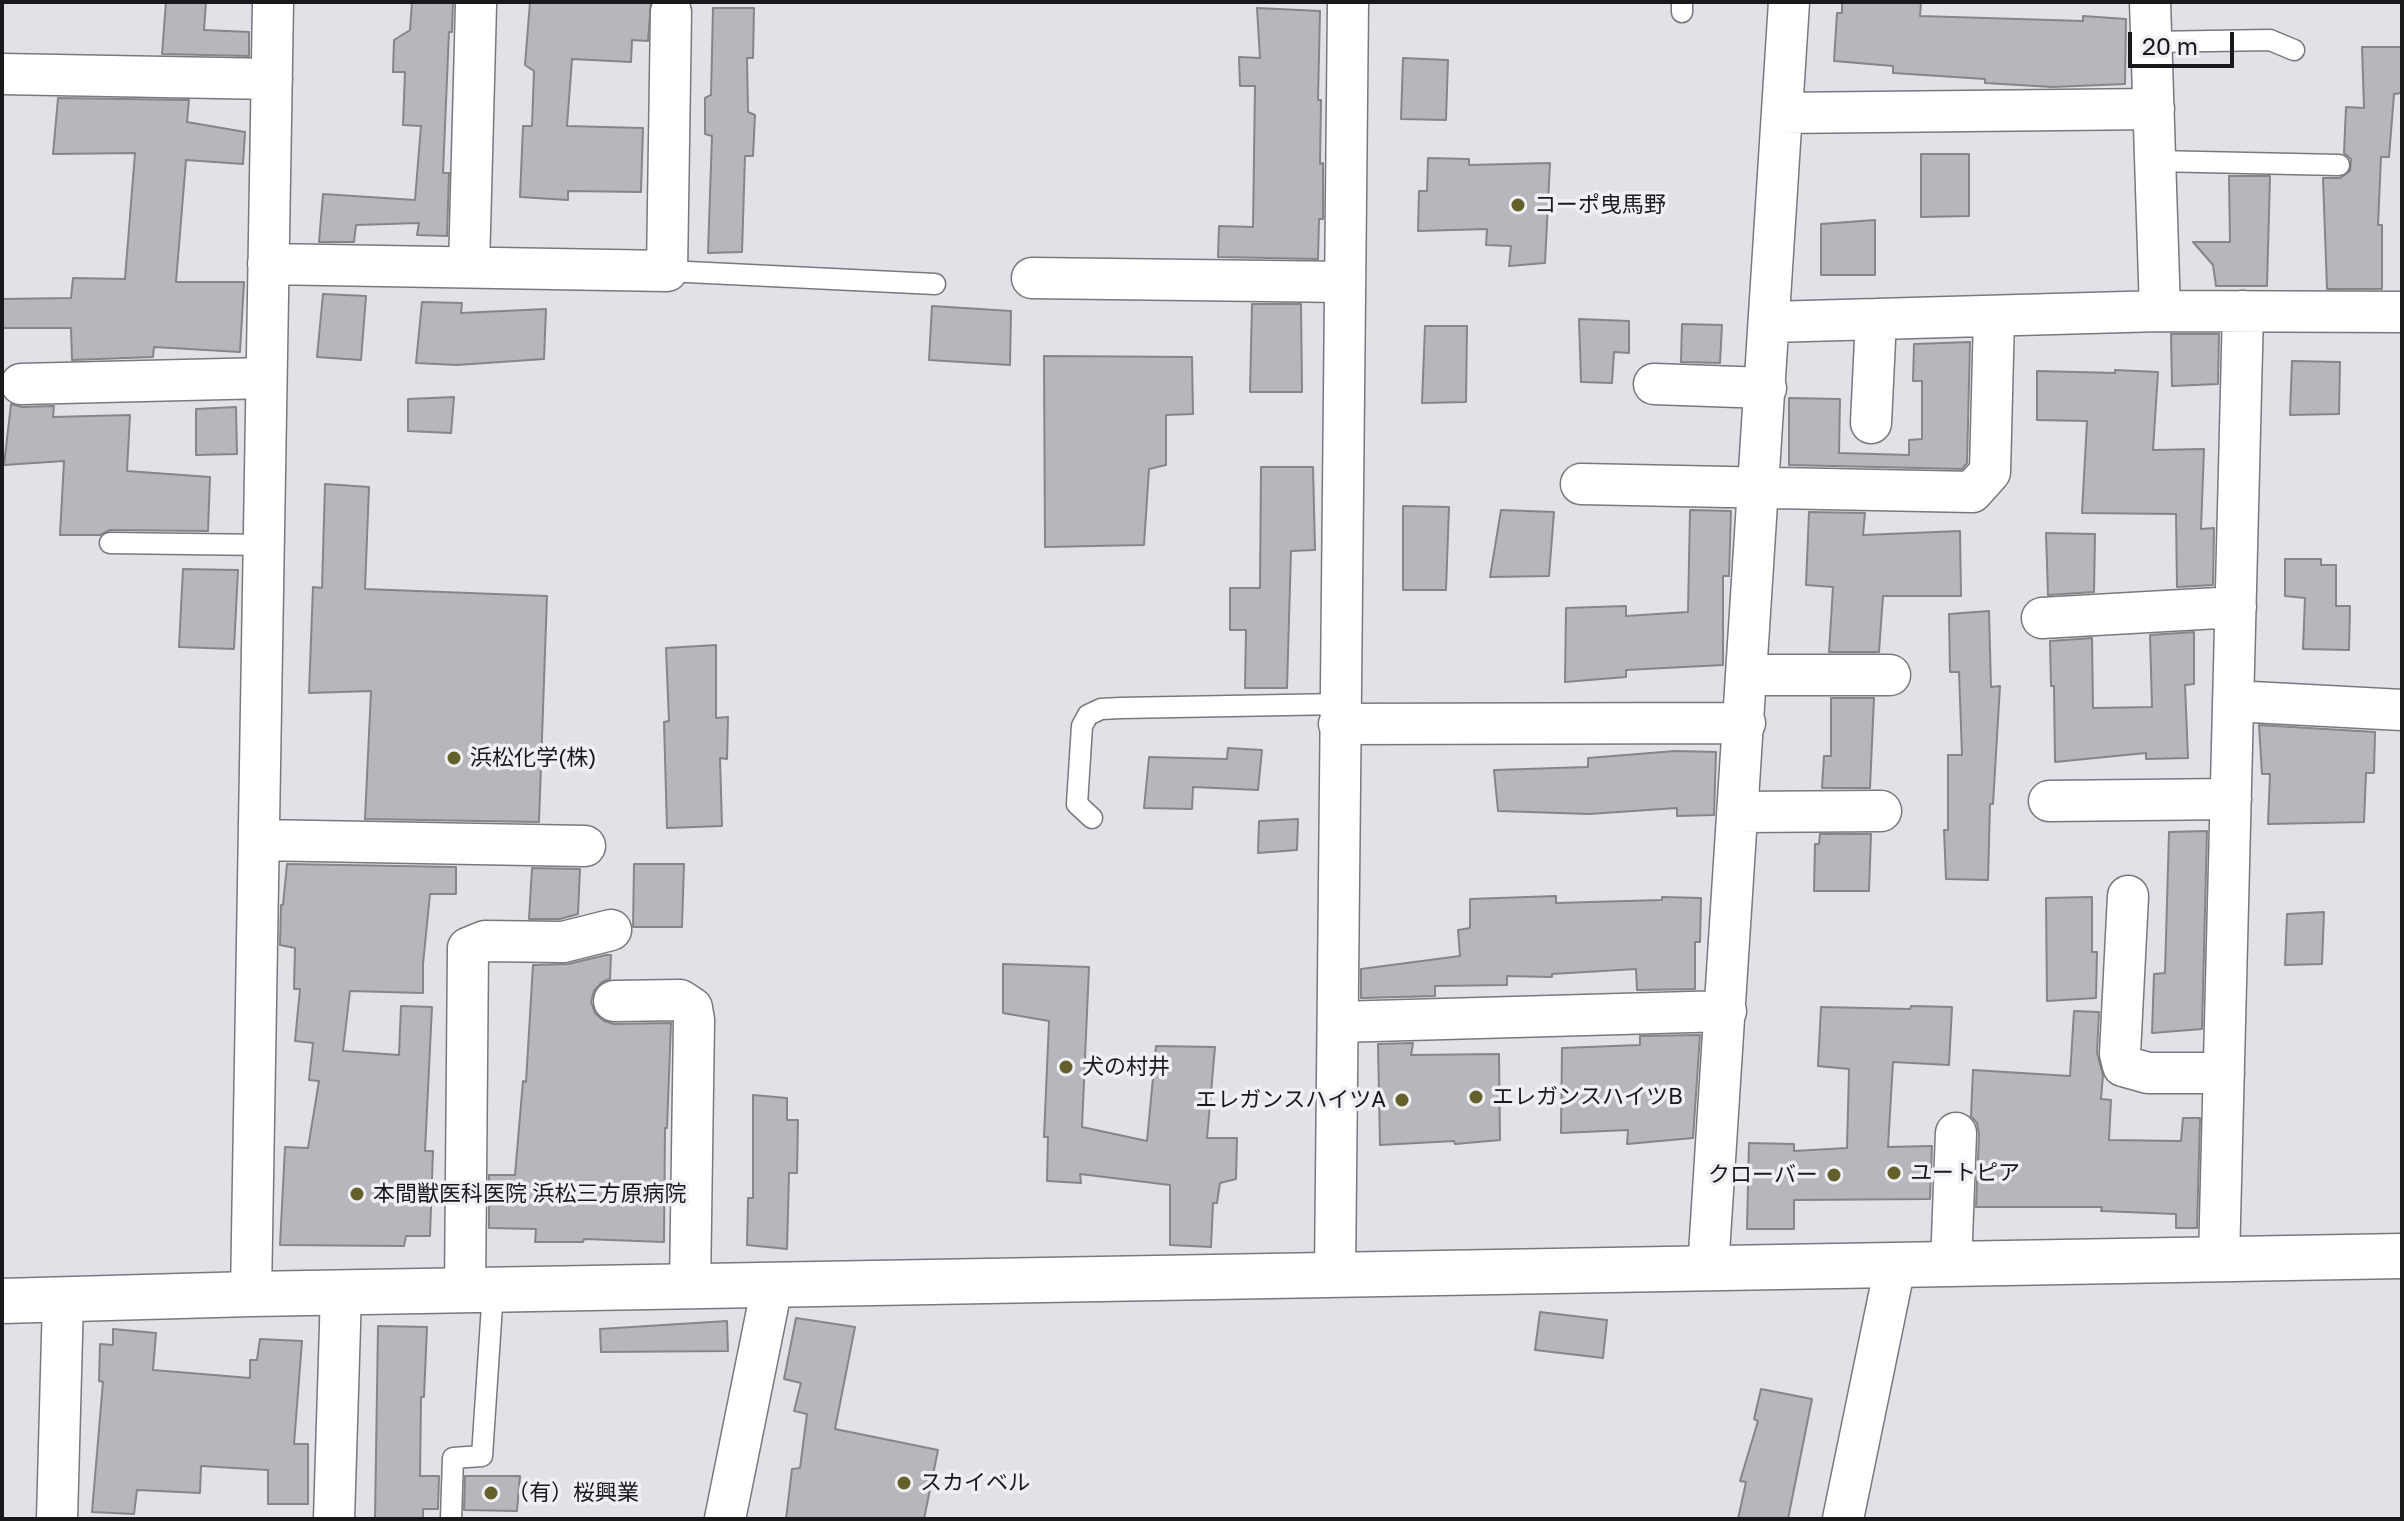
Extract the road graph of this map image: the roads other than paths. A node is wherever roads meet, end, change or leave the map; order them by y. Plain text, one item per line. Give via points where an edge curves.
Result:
1 (273, 2) edge
2 (1348, 2) edge
3 (1789, 2) edge
4 (2150, 2) edge
5 (476, 5) dead end
6 (671, 12) dead end
7 (2151, 42) junction
8 (2294, 50) dead end
9 (2, 74) edge
10 (272, 79) junction
11 (2154, 109) junction
12 (1782, 113) junction
13 (2155, 161) junction
14 (2339, 165) dead end
15 (268, 264) junction
16 (469, 267) junction
17 (667, 271) junction
18 (1032, 278) dead end
19 (1345, 282) junction
20 (935, 284) dead end
21 (2160, 311) junction
22 (2243, 311) junction
23 (2402, 312) edge
24 (1994, 316) junction
25 (1876, 319) junction
26 (1771, 322) junction
27 (266, 378) junction
28 (21, 384) dead end
29 (1654, 384) dead end
30 (1766, 388) junction
31 (1871, 423) dead end
32 (1581, 484) dead end
33 (1760, 488) junction
34 (110, 543) dead end
35 (264, 545) junction
36 (2236, 607) junction
37 (2042, 618) dead end
38 (1747, 675) junction
39 (1890, 675) dead end
40 (2233, 701) junction
41 (2402, 710) edge
42 (1340, 714) junction
43 (1745, 723) junction
44 (2231, 799) junction
45 (2049, 801) dead end
46 (1881, 811) dead end
47 (1739, 812) junction
48 (1092, 818) dead end
49 (259, 840) junction
50 (585, 846) dead end
51 (2128, 896) dead end
52 (611, 930) dead end
53 (614, 1001) dead end
54 (1726, 1011) junction
55 (1338, 1022) junction
56 (2224, 1073) junction
57 (1956, 1133) dead end
58 (2402, 1256) edge
59 (2219, 1260) junction
60 (1951, 1265) junction
61 (1895, 1266) junction
62 (1708, 1269) junction
63 (1335, 1275) junction
64 (772, 1286) junction
65 (690, 1287) junction
66 (479, 1290) junction
67 (341, 1293) junction
68 (251, 1294) junction
69 (63, 1300) junction
70 (2, 1301) edge
71 (322, 1518) edge
72 (1846, 1518) edge
73 (57, 1519) edge
74 (451, 1519) edge
75 (725, 1519) edge

1 - 10 street
2 - 19 street
3 - 12 street
4 - 7 street
5 - 16 street
6 - 17 street
7 - 8 lane via 2270,40
7 - 11 street
9 - 10 street
10 - 15 street
11 - 12 street
11 - 13 street
12 - 26 street
13 - 14 lane
13 - 21 street
15 - 16 street
15 - 27 street
16 - 17 street
17 - 20 lane
18 - 19 street
19 - 42 street
21 - 22 street
21 - 24 street
22 - 23 street
22 - 36 street
24 - 25 street
24 - 33 street via 1990,472 1972,492
25 - 26 street
25 - 31 street
26 - 30 street
27 - 28 street
27 - 35 street
29 - 30 street
30 - 33 street
32 - 33 street
33 - 38 street
34 - 35 lane
35 - 49 street
36 - 37 street
36 - 40 street
38 - 39 street
38 - 43 street
40 - 41 street
40 - 44 street
42 - 43 street
42 - 48 lane via 1101,709 1088,715 1082,726 1077,804
42 - 55 street
43 - 47 street
44 - 45 street
44 - 56 street
46 - 47 street
47 - 54 street
49 - 50 street
49 - 68 street
51 - 56 street via 2123,1066 2148,1073
52 - 66 street via 563,942 485,941 468,948
53 - 65 street via 680,1000 692,1008
54 - 55 street
54 - 62 street
55 - 63 street
56 - 59 street
57 - 60 street
58 - 59 street
59 - 60 street
60 - 61 street
61 - 62 street
61 - 72 street
62 - 63 street
63 - 64 street
64 - 65 street
64 - 75 street
65 - 66 street
66 - 67 street
66 - 74 lane via 482,1456 453,1458
67 - 68 street
67 - 71 street
68 - 69 street
69 - 70 street
69 - 73 street

